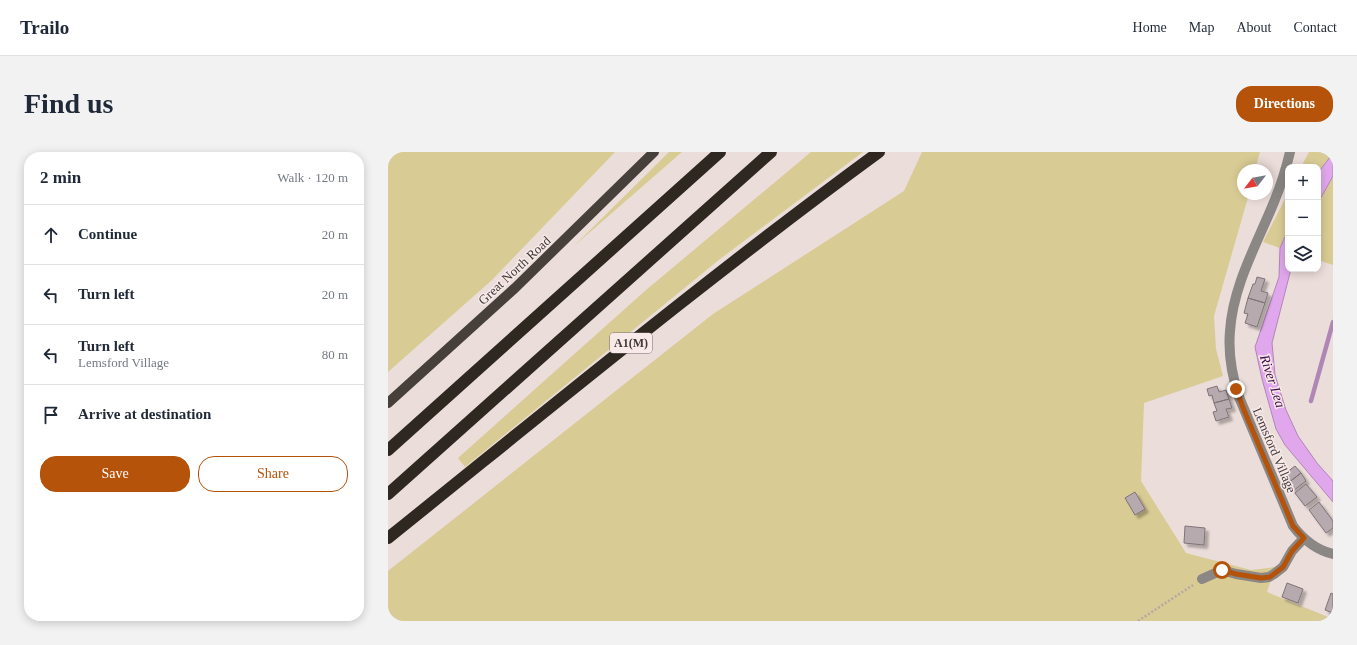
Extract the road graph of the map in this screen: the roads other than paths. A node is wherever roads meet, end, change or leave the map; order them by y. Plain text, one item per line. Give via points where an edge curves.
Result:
1 (654, 152) edge
2 (720, 152) edge
3 (771, 152) edge
4 (879, 152) edge
5 (1290, 152) edge
6 (388, 403) edge
7 (388, 450) edge
8 (388, 494) edge
9 (388, 538) edge
10 (1304, 538) junction
11 (1333, 554) edge
12 (1202, 579) road end

1 - 6 main road, Great North Road via 515,288
2 - 7 highway
3 - 8 highway
4 - 9 highway, A1(M) via 677,306
5 - 10 street, Lemsford Village via 1279,189 1239,286 1231,317 1230,358 1237,393 1276,497 1293,526
10 - 11 street, Lemsford Village via 1317,548
10 - 12 street via 1292,551 1283,567 1270,577 1261,578 1222,570

